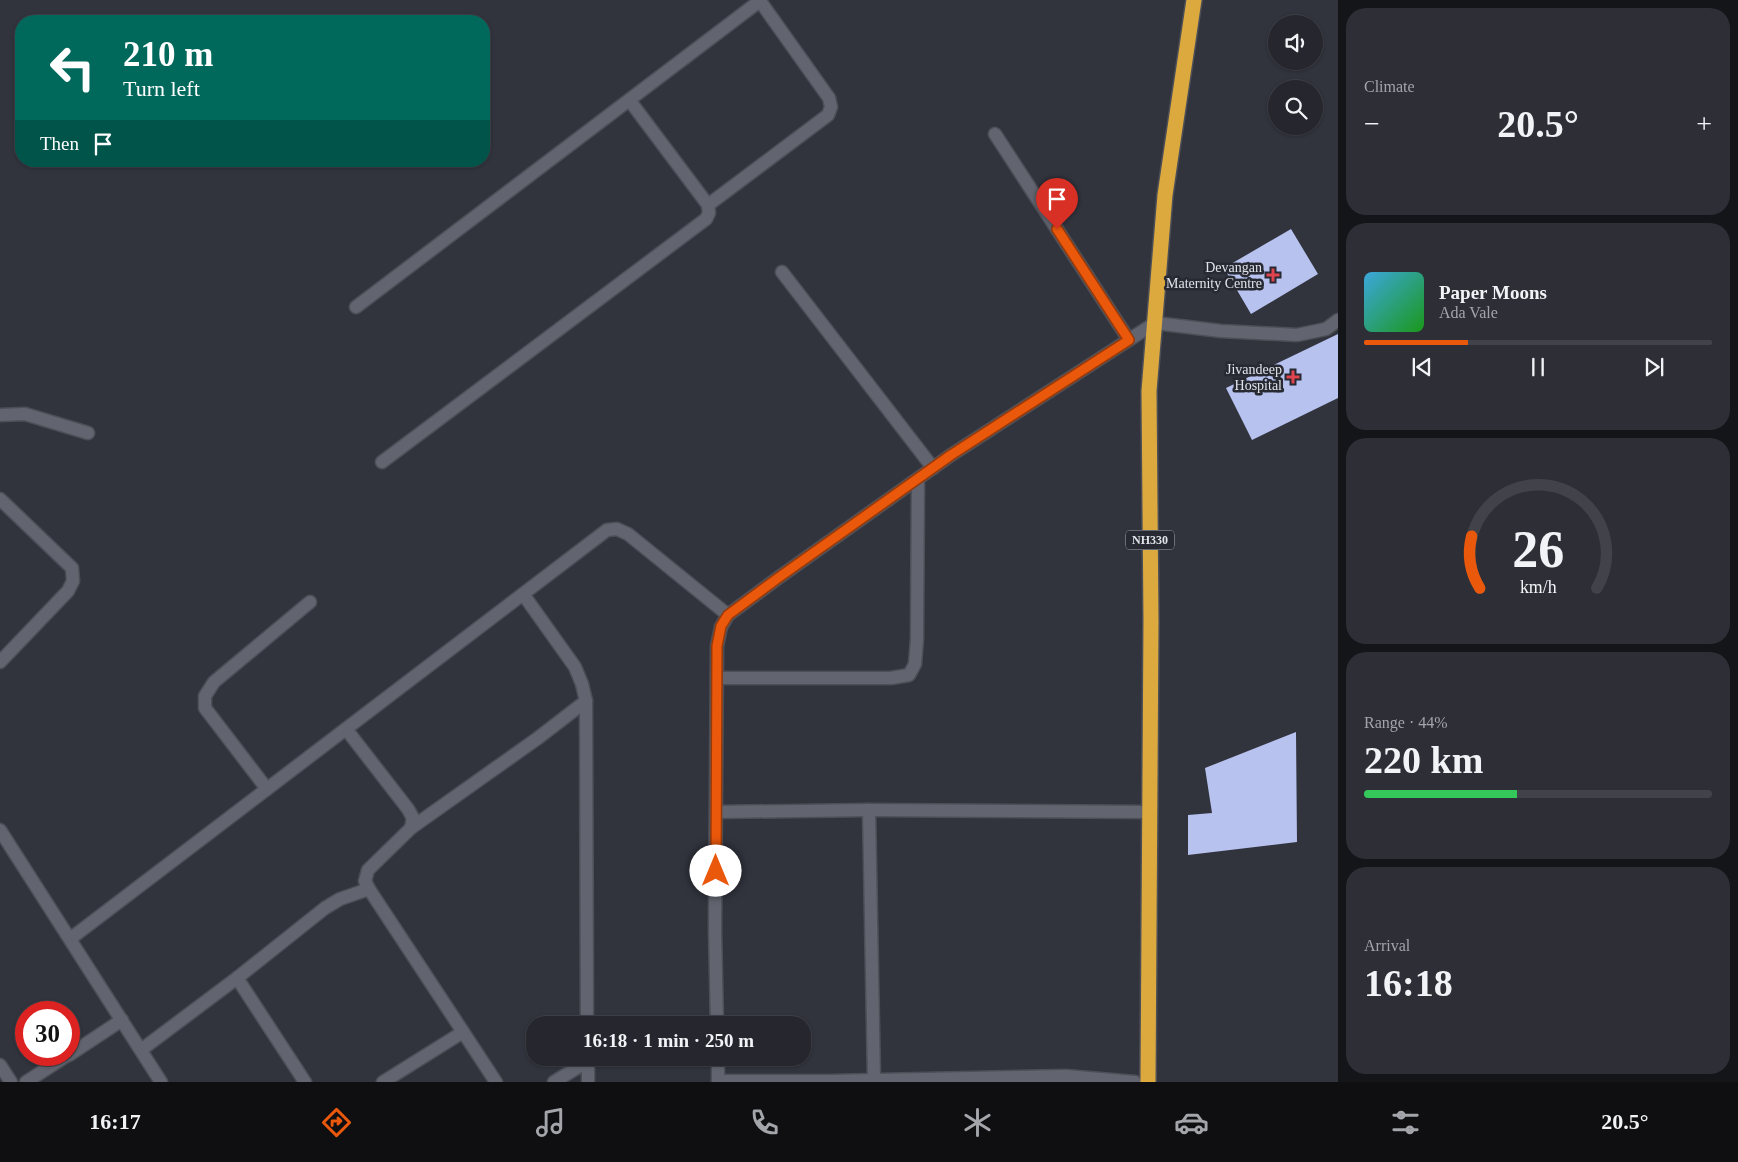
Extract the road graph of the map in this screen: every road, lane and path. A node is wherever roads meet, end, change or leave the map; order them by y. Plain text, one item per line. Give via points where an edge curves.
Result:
1 (1194, 0) edge
2 (761, 1) edge
3 (630, 101) junction
4 (995, 134) dead end
5 (708, 205) junction
6 (782, 272) dead end
7 (356, 307) dead end
8 (1338, 320) edge
9 (1155, 323) junction
10 (1129, 340) junction
11 (0, 415) edge
12 (88, 433) dead end
13 (382, 462) dead end
14 (934, 468) junction
15 (918, 479) junction
16 (0, 500) edge
17 (523, 594) junction
18 (310, 602) dead end
19 (728, 615) junction
20 (0, 662) edge
21 (717, 678) junction
22 (586, 702) junction
23 (346, 729) junction
24 (267, 789) junction
25 (870, 810) junction
26 (716, 812) junction
27 (1150, 812) junction
28 (411, 828) junction
29 (0, 830) edge
30 (368, 889) junction
31 (70, 939) junction
32 (237, 978) junction
33 (587, 1016) edge
34 (717, 1016) edge
35 (122, 1020) junction
36 (463, 1032) junction
37 (80, 1047) edge
38 (141, 1050) junction
39 (0, 1065) edge
40 (51, 1066) edge
41 (578, 1066) edge
42 (588, 1066) edge
43 (718, 1066) edge
44 (874, 1080) junction
45 (11, 1082) edge
46 (26, 1082) edge
47 (162, 1082) edge
48 (305, 1082) edge
49 (383, 1082) edge
50 (496, 1082) edge
51 (554, 1082) edge
52 (588, 1082) edge
53 (718, 1082) edge
54 (1135, 1082) edge
55 (1148, 1082) edge

1 - 9 highway, NH330 via 1166,195
2 - 3 street
2 - 5 street via 829,98 831,107 828,115
3 - 5 street
3 - 7 street
4 - 10 street
5 - 13 street via 710,213 706,219
6 - 14 street
8 - 9 street via 1326,329 1297,335
9 - 10 street
9 - 27 highway, NH330 via 1149,391
10 - 14 street
11 - 12 street via 25,414
14 - 15 street
15 - 19 street
15 - 21 street via 916,664 909,675 891,678
16 - 20 street via 72,568 73,580 68,591
17 - 19 street via 607,530 618,529
17 - 22 street via 575,667
17 - 23 street
18 - 24 street via 214,682 205,696 205,708
19 - 21 street via 721,626 717,646
21 - 26 street
22 - 28 street
22 - 33 street
23 - 24 street
23 - 28 street via 408,809 413,818
24 - 31 street
25 - 26 street
25 - 27 street
25 - 44 street
26 - 34 street
27 - 55 highway, NH330
28 - 30 street via 368,870 365,881
29 - 31 street
30 - 32 street via 325,908
30 - 36 street
31 - 35 street
32 - 38 street
32 - 48 street
35 - 37 street
35 - 38 street
36 - 49 street
36 - 50 street
38 - 47 street
39 - 45 street
40 - 46 street
41 - 51 street
42 - 52 street
43 - 53 street
44 - 53 street
44 - 54 street via 1066,1076

